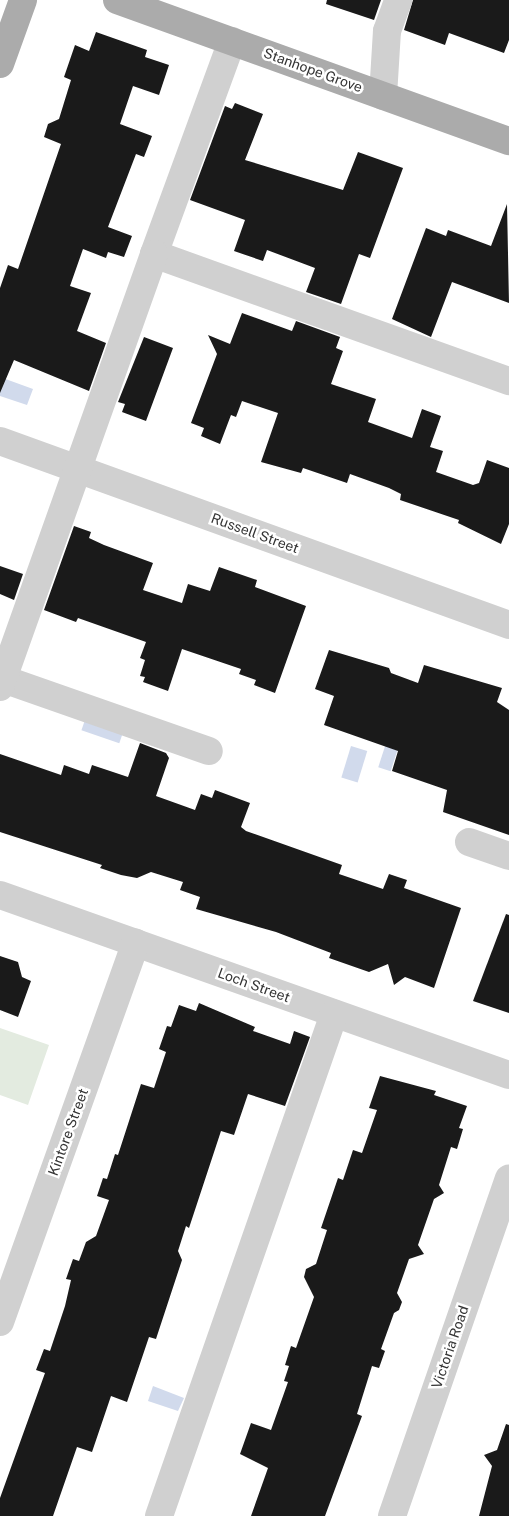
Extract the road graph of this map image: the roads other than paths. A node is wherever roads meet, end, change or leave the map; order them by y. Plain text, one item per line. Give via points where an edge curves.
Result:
1 (23, 0) edge
2 (117, 0) edge
3 (398, 0) edge
4 (232, 41) junction
5 (0, 64) edge
6 (383, 96) junction
7 (509, 140) edge
8 (154, 254) junction
9 (509, 381) edge
10 (0, 441) edge
11 (77, 469) junction
12 (509, 625) edge
13 (1, 683) edge
14 (208, 751) dead end
15 (470, 842) dead end
16 (509, 856) edge
17 (0, 895) edge
18 (136, 943) junction
19 (334, 1014) junction
20 (509, 1075) edge
21 (509, 1179) edge
22 (0, 1322) edge
23 (158, 1516) edge
24 (392, 1516) edge

1 - 5 main road
2 - 4 main road, Stanhope Grove
3 - 6 street via 387,30
4 - 6 main road, Stanhope Grove
4 - 8 street
6 - 7 main road, Stanhope Grove
8 - 9 street
8 - 11 street
10 - 11 street, Russell Street
11 - 12 street, Russell Street
11 - 13 street
13 - 14 street
15 - 16 street
17 - 18 street, Loch Street
18 - 19 street, Loch Street
18 - 22 street, Kintore Street
19 - 20 street, Loch Street
19 - 23 street
21 - 24 street, Victoria Road

